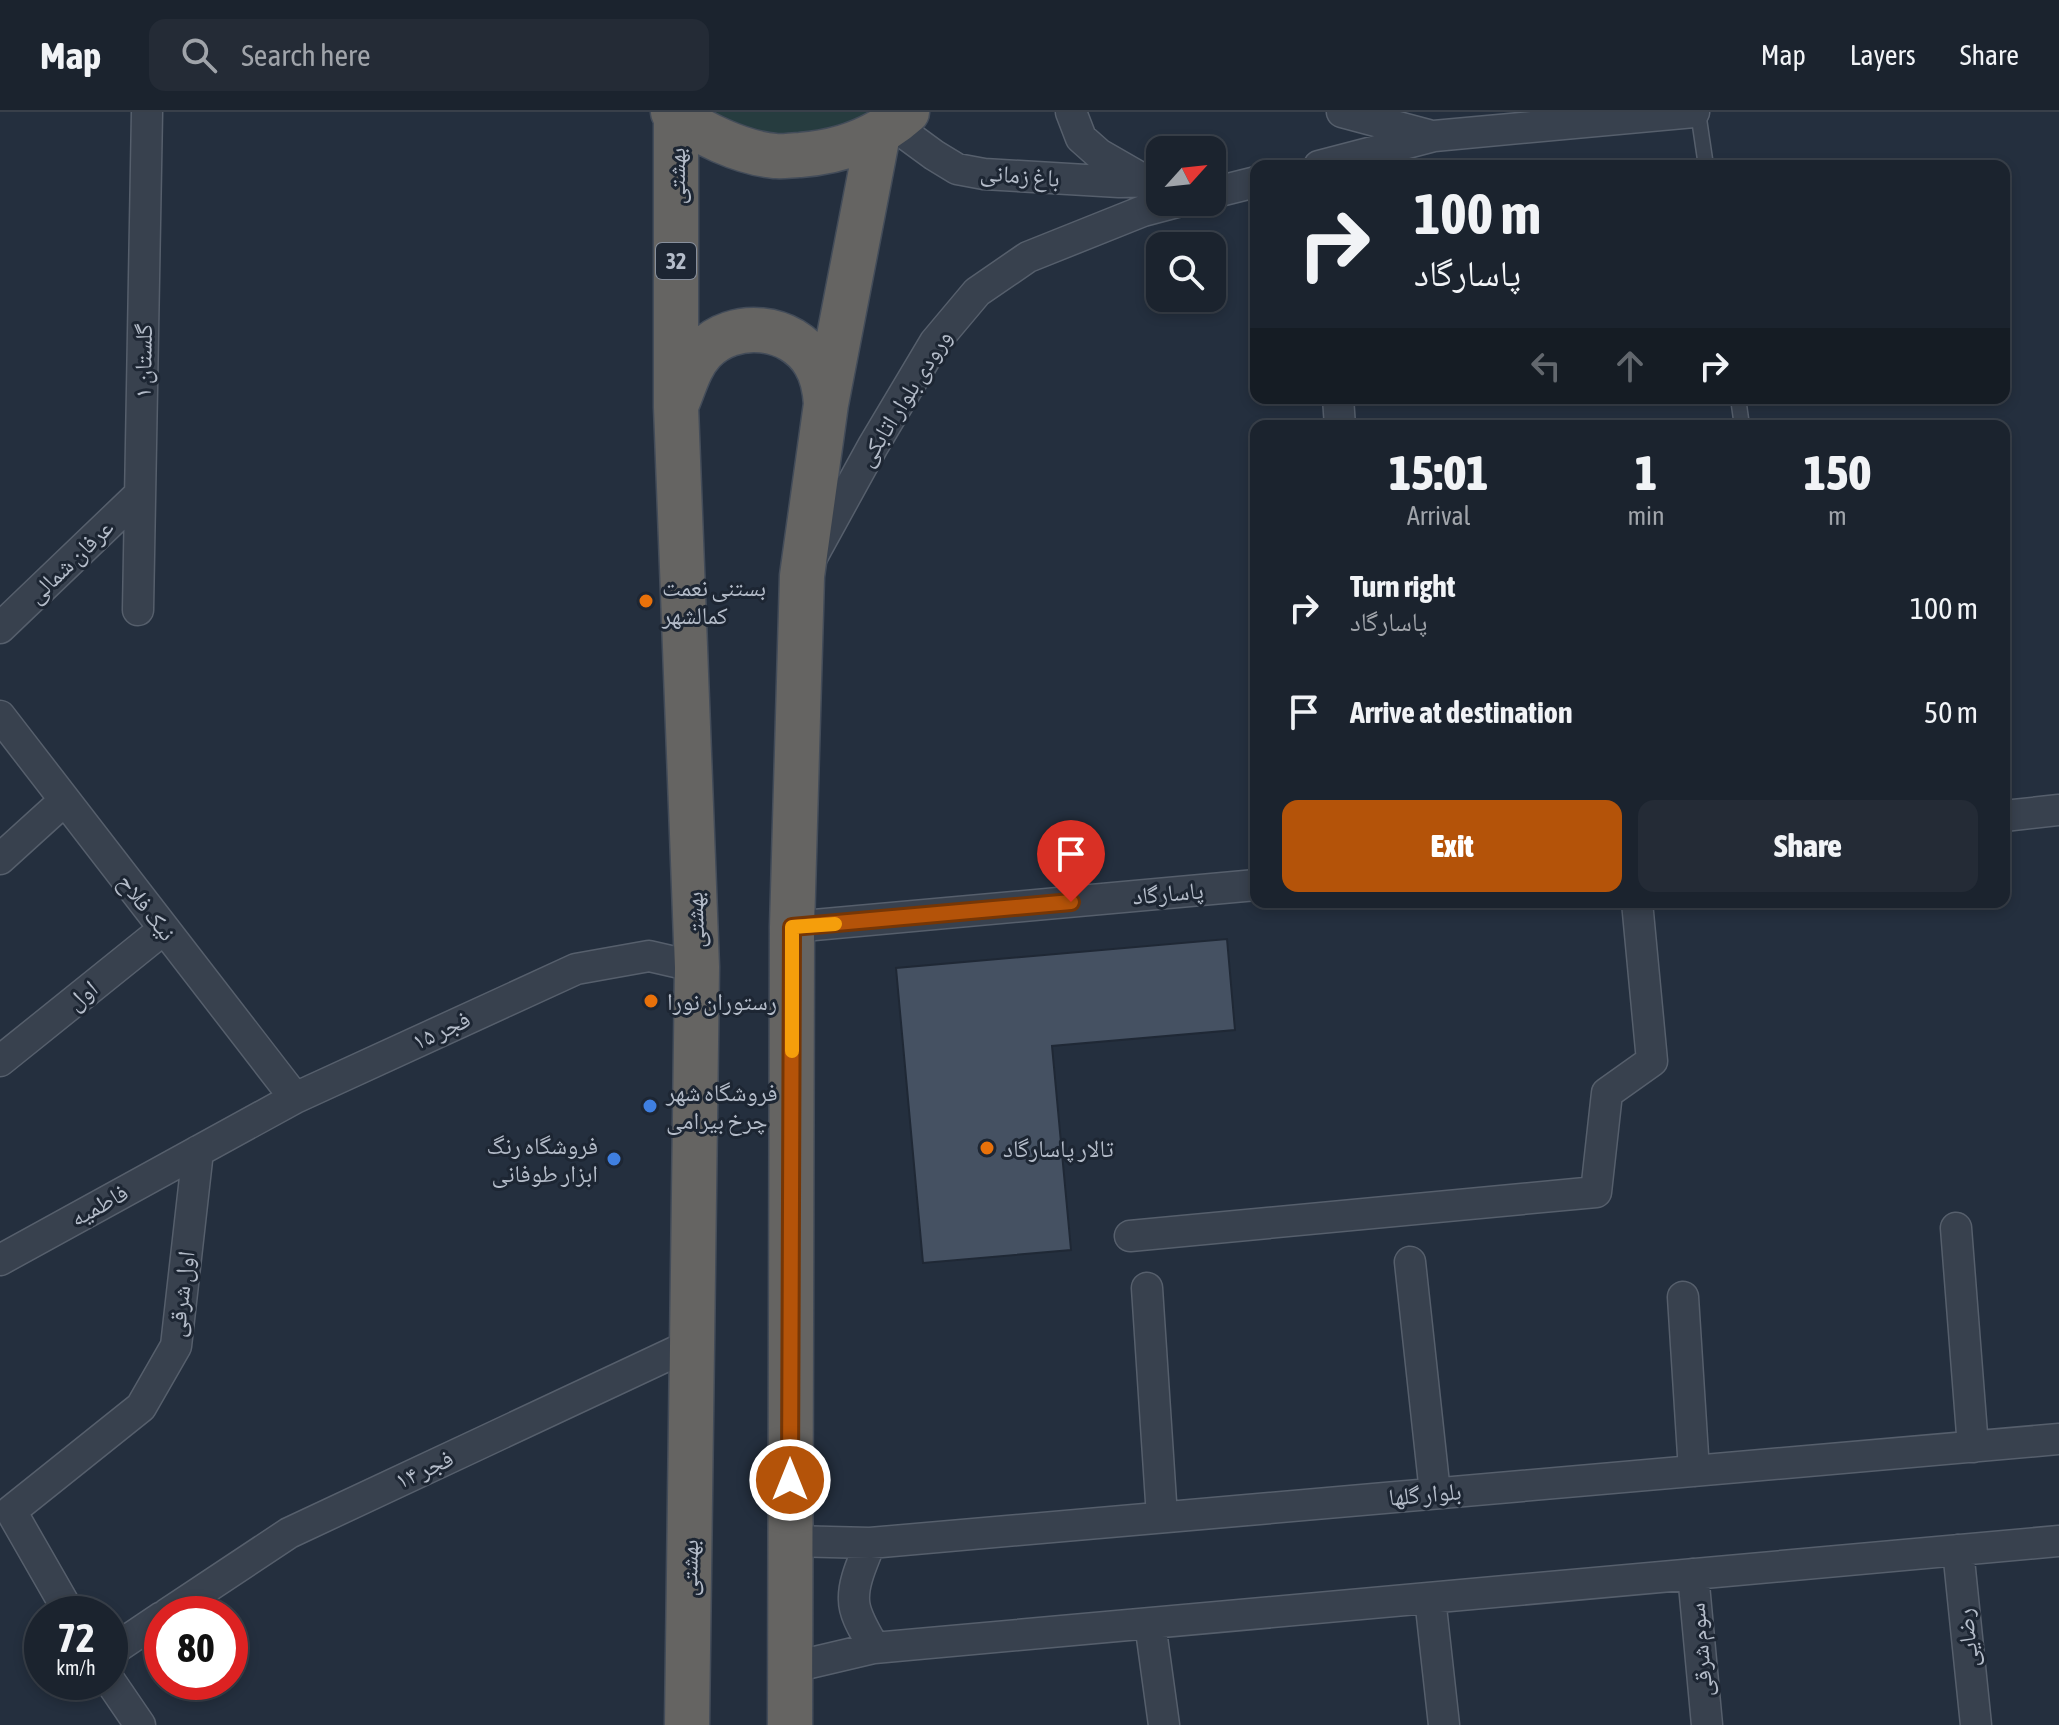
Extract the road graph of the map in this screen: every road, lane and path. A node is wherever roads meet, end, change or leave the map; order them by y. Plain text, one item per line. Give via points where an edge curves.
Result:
1 (147, 112) edge
2 (1071, 112) edge
3 (1342, 112) edge
4 (1696, 112) edge
5 (675, 114) edge
6 (893, 124) edge
7 (1434, 136) junction
8 (1344, 160) edge
9 (1705, 160) edge
10 (1146, 177) edge
11 (1226, 180) edge
12 (1250, 180) edge
13 (1146, 181) edge
14 (1250, 182) edge
15 (1226, 189) edge
16 (1146, 210) edge
17 (826, 404) junction
18 (676, 407) junction
19 (140, 494) junction
20 (802, 576) junction
21 (138, 610) dead end
22 (0, 628) edge
23 (0, 716) edge
24 (65, 800) junction
25 (2059, 810) edge
26 (2010, 815) edge
27 (0, 859) edge
28 (1250, 886) edge
29 (1638, 908) edge
30 (792, 927) junction
31 (164, 929) junction
32 (697, 967) junction
33 (0, 1061) edge
34 (295, 1098) junction
35 (198, 1151) junction
36 (1956, 1228) dead end
37 (1130, 1236) dead end
38 (0, 1260) edge
39 (1410, 1262) dead end
40 (1147, 1288) dead end
41 (1683, 1297) dead end
42 (692, 1344) junction
43 (2059, 1439) edge
44 (1973, 1447) junction
45 (1694, 1471) junction
46 (1435, 1493) junction
47 (1162, 1517) junction
48 (790, 1541) junction
49 (2059, 1541) edge
50 (870, 1543) junction
51 (1958, 1550) junction
52 (1693, 1574) junction
53 (60, 1596) edge
54 (194, 1596) edge
55 (1430, 1598) junction
56 (1150, 1623) junction
57 (874, 1648) junction
58 (789, 1668) junction
59 (123, 1700) edge
60 (140, 1725) edge
61 (687, 1725) edge
62 (790, 1725) edge
63 (1164, 1725) edge
64 (1444, 1725) edge
65 (1707, 1725) edge
66 (1976, 1725) edge

1 - 19 street, گلستان ۱
2 - 10 street via 1081,138 1099,154
3 - 7 street
4 - 7 street
4 - 9 lane
5 - 6 highway, 32 via 722,143 774,156 828,153
5 - 18 highway, بهشتی / 32
6 - 13 street, باغ زمانی via 957,169
6 - 17 highway
7 - 8 street
11 - 12 street
14 - 15 street
16 - 20 street, ورودی بلوار اتابکی via 1028,257 977,292 935,342
17 - 18 highway via 824,381 814,361 798,344 756,329 718,339 703,351
17 - 20 highway
18 - 32 highway, بهشتی / 32
19 - 21 street, گلستان ۱
19 - 22 street, عرفان شمالی
20 - 30 highway
23 - 24 street, نیک فلاح
24 - 27 street
24 - 31 street, نیک فلاح
25 - 26 street
28 - 30 street, پاسارگاد
29 - 37 street via 1652,1061 1607,1093 1596,1192
30 - 48 highway
31 - 33 street, اول
31 - 34 street, نیک فلاح
32 - 34 street, فجر ۱۵ via 649,956 576,969
32 - 42 highway, بهشتی / 32
34 - 35 street, فجر ۱۵
35 - 38 street, فاطمیه
35 - 53 street, اول شرقی via 176,1346 141,1407 11,1511
36 - 44 street
39 - 46 street
40 - 47 street
41 - 45 street
42 - 54 street, فجر ۱۴ via 289,1533
42 - 61 highway, بهشتی / 32
43 - 44 street, بلوار گلها
44 - 45 street, بلوار گلها
45 - 46 street, بلوار گلها
46 - 47 street, بلوار گلها
47 - 50 street, بلوار گلها
48 - 50 street, بلوار گلها
48 - 58 highway
49 - 51 street
50 - 57 street via 854,1601
51 - 52 street
51 - 66 street, رضایی
52 - 55 street
52 - 65 street, سوم شرقی
55 - 56 street
55 - 64 street
56 - 57 street
56 - 63 street
57 - 58 street
58 - 62 highway
59 - 60 street

